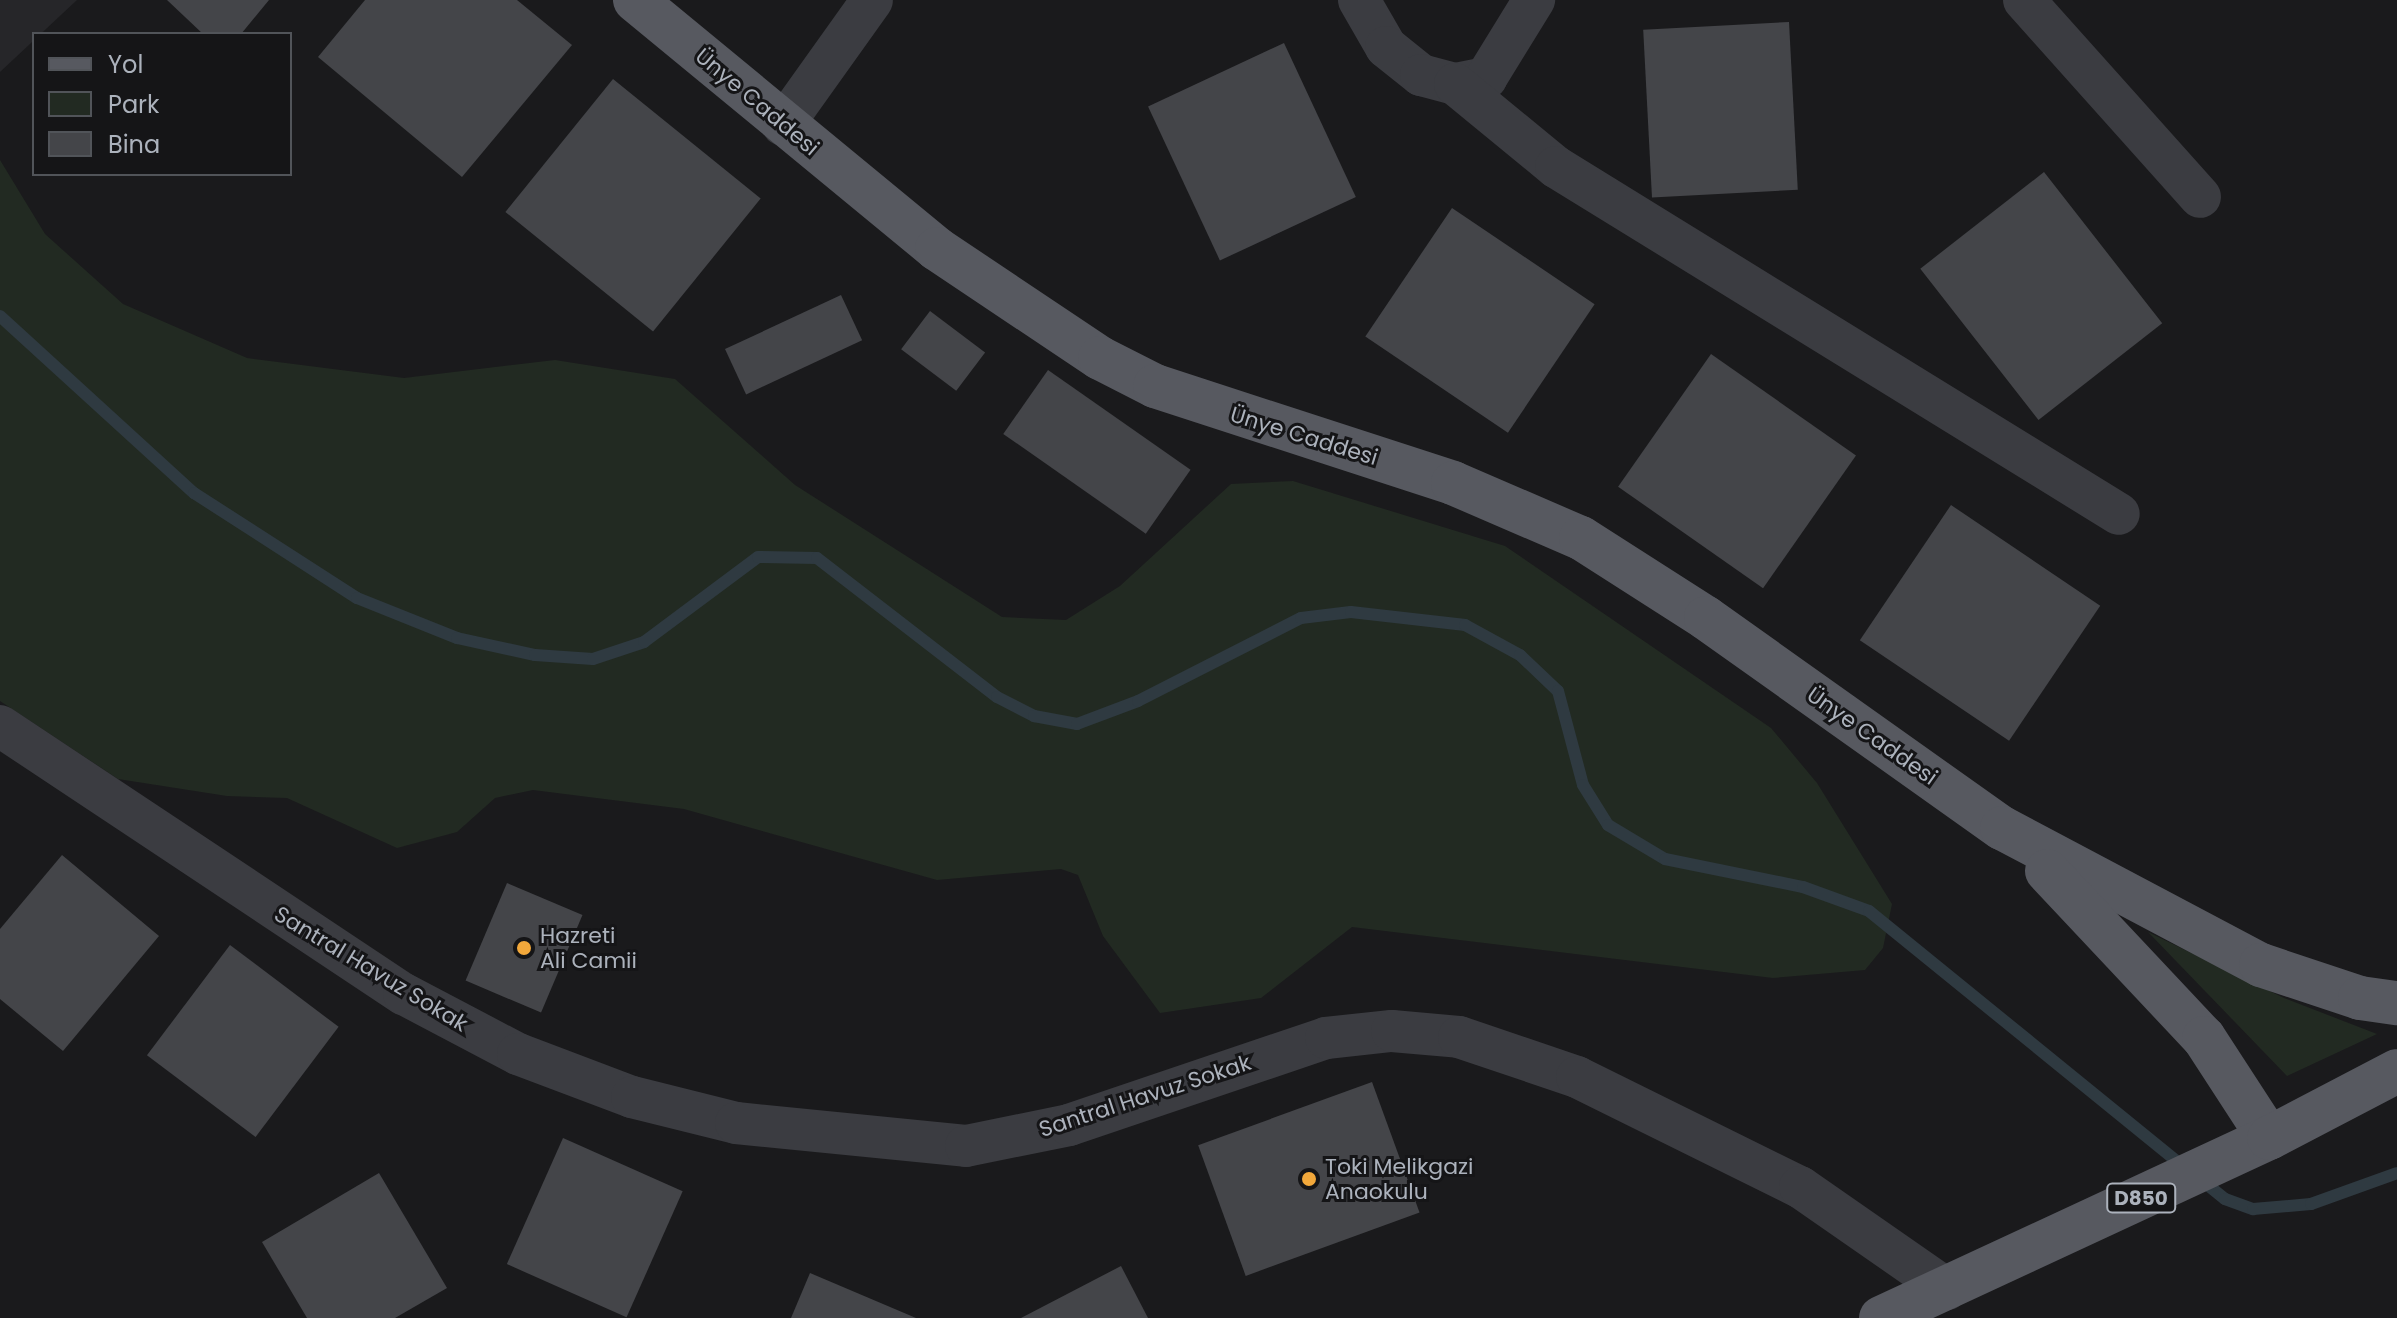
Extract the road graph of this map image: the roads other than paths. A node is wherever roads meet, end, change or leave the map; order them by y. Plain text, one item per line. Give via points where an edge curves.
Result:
1 (635, 0) edge
2 (872, 0) edge
3 (1359, 0) edge
4 (1534, 0) edge
5 (2024, 0) edge
6 (1455, 84) junction
7 (783, 125) junction
8 (2200, 197) dead end
9 (2119, 514) dead end
10 (0, 726) edge
11 (2002, 828) junction
12 (2397, 1003) edge
13 (2397, 1071) edge
14 (2269, 1138) junction
15 (1947, 1289) junction
16 (1881, 1318) edge

1 - 7 main road, Ünye Caddesi
2 - 7 street
3 - 6 street via 1386,47 1421,75
4 - 6 street via 1486,78
5 - 8 street
6 - 9 street via 1556,167
7 - 11 main road, Ünye Caddesi via 937,249 1100,358 1155,386 1453,483 1581,538 1657,584
10 - 15 street, Santral Havuz Sokak via 404,994 518,1054 632,1097 736,1123 966,1146 1069,1125 1326,1038 1392,1031 1459,1037 1577,1077 1800,1187
11 - 12 main road, Ünye Caddesi via 2261,965 2360,998
11 - 14 main road, Ünye Caddesi via 2112,934 2204,1038
13 - 14 main road, D850
14 - 15 main road, D850
15 - 16 main road, D850

